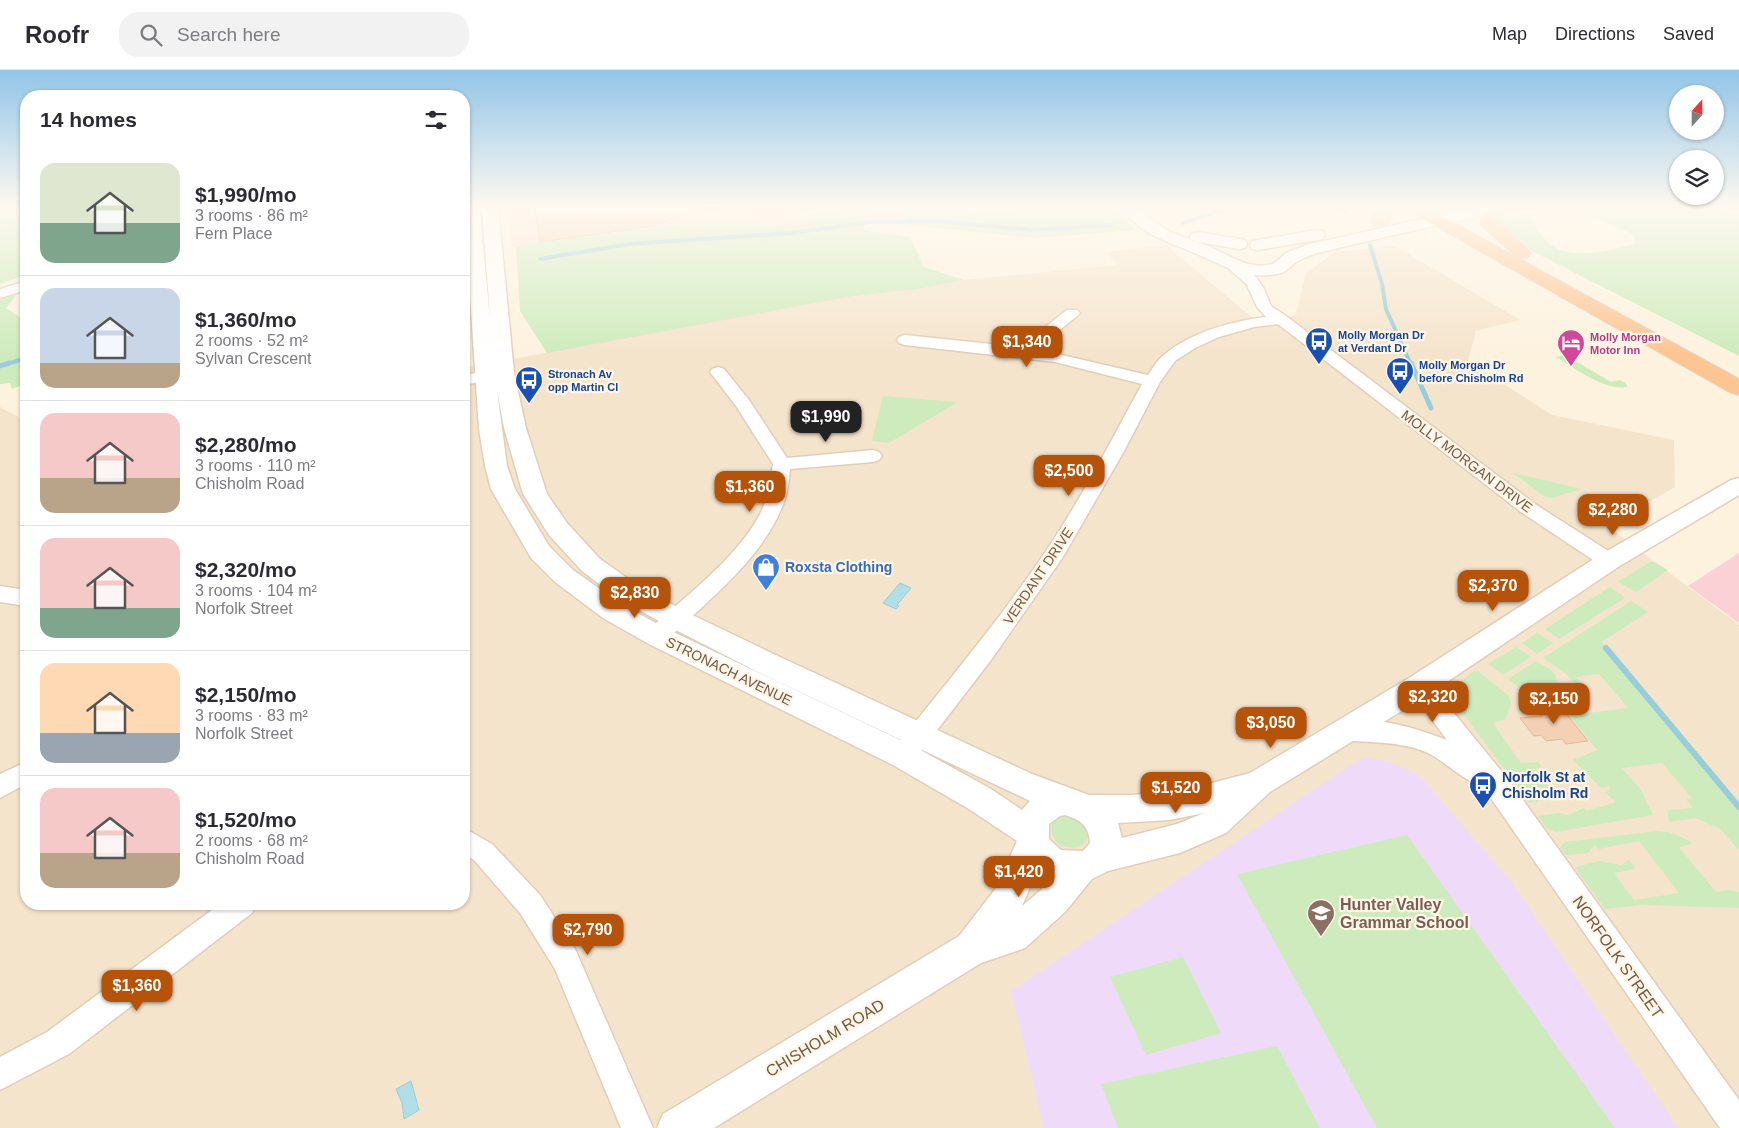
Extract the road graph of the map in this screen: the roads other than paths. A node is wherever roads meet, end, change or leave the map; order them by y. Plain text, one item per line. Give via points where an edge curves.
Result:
1 (475, 255) edge
2 (488, 255) edge
3 (1214, 255) edge
4 (1223, 255) edge
5 (1279, 255) edge
6 (1296, 255) edge
7 (1497, 255) edge
8 (1526, 255) edge
9 (1229, 262) junction
10 (1280, 267) junction
11 (20, 287) edge
12 (0, 294) edge
13 (1072, 313) dead end
14 (1281, 319) junction
15 (905, 340) dead end
16 (1023, 352) junction
17 (1739, 370) edge
18 (718, 372) dead end
19 (484, 377) edge
20 (1152, 381) junction
21 (1739, 388) edge
22 (873, 456) dead end
23 (782, 464) junction
24 (1739, 485) edge
25 (1609, 561) junction
26 (0, 594) edge
27 (20, 597) edge
28 (675, 618) junction
29 (657, 636) junction
30 (1419, 686) junction
31 (1345, 731) junction
32 (919, 735) junction
33 (904, 756) junction
34 (20, 775) edge
35 (1259, 783) junction
36 (1498, 786) junction
37 (0, 787) edge
38 (1077, 805) junction
39 (1032, 837) junction
40 (470, 844) edge
41 (1090, 863) junction
42 (234, 910) edge
43 (972, 948) junction
44 (0, 1074) edge
45 (1739, 1127) edge
46 (637, 1128) edge
47 (677, 1128) edge

1 - 19 street, STRONACH AVENUE
2 - 19 street, STRONACH AVENUE
3 - 9 street, MOLLY MORGAN DRIVE
4 - 9 street
5 - 10 street via 1284,261
6 - 10 street
7 - 21 highway
8 - 17 highway
9 - 10 street, MOLLY MORGAN DRIVE via 1260,271
9 - 14 street, MOLLY MORGAN DRIVE via 1252,282 1269,314
10 - 14 street, MOLLY MORGAN DRIVE via 1270,275 1268,287
11 - 12 street
13 - 16 street
14 - 20 street, VERDANT DRIVE via 1213,334 1189,345 1169,358
14 - 25 street, MOLLY MORGAN DRIVE via 1528,508
15 - 16 street
16 - 20 street
18 - 23 street
19 - 28 street, STRONACH AVENUE via 515,428 536,494 558,529 591,565 628,592
19 - 29 street, STRONACH AVENUE via 496,466 503,489 540,552 564,576 612,611
20 - 32 street, VERDANT DRIVE via 1116,451 1056,552 983,654
22 - 23 street
23 - 28 street via 776,498 766,520 727,568
24 - 25 street
25 - 30 street
26 - 27 street
28 - 29 street
28 - 32 street, STRONACH AVENUE
29 - 33 street, STRONACH AVENUE
30 - 31 street
30 - 36 street, NORFOLK STREET
31 - 35 street
31 - 36 street, NORFOLK STREET via 1391,733 1436,745
32 - 33 street, VERDANT DRIVE
32 - 38 street, STRONACH AVENUE
33 - 39 street, STRONACH AVENUE via 980,799
34 - 37 street
35 - 38 street via 1187,803 1123,810
35 - 41 street via 1215,823 1180,838
36 - 45 street, NORFOLK STREET
38 - 39 street via 1054,803 1044,807 1032,823
38 - 41 street via 1099,817 1108,838 1106,849
39 - 41 street via 1038,850 1055,864
39 - 43 street, CHISHOLM ROAD via 1008,898
40 - 46 street via 483,852 530,904 565,959
41 - 43 street, CHISHOLM ROAD via 1013,936
42 - 44 street via 58,1043
43 - 47 street, CHISHOLM ROAD

